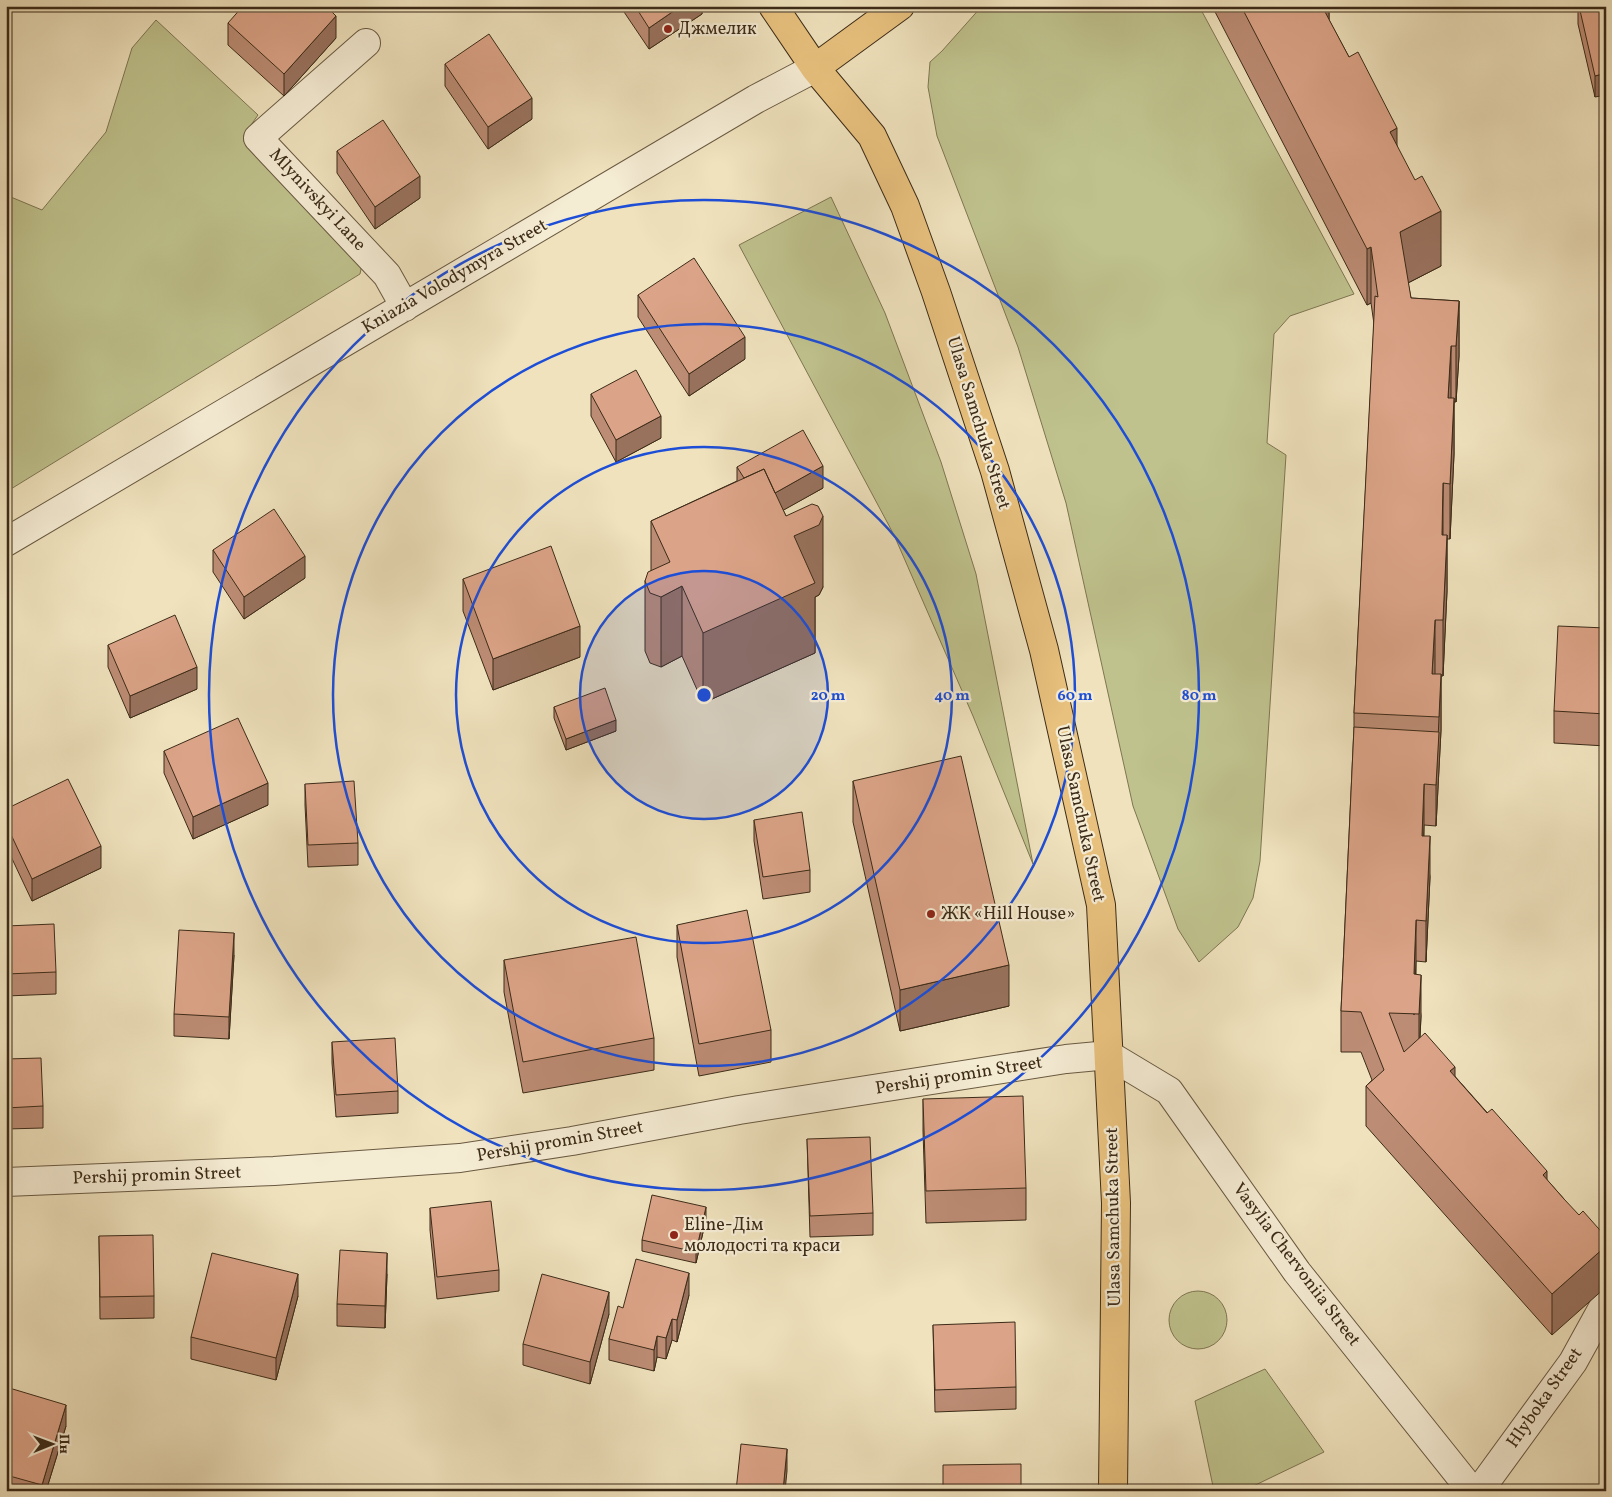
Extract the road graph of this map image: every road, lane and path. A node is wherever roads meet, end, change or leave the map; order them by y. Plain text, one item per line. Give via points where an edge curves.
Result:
1 (773, 6) edge
2 (900, 6) edge
3 (366, 43) dead end
4 (815, 68) junction
5 (405, 307) junction
6 (6, 542) edge
7 (1109, 1055) junction
8 (6, 1182) edge
9 (1606, 1302) edge
10 (1113, 1491) edge
11 (1472, 1491) edge
12 (1479, 1491) edge

1 - 4 main road, Ulasa Samchuka Street
2 - 4 main road, Kniazia Volodymyra Street
3 - 5 street, Mlynivskyi Lane via 258,138 387,275
4 - 5 street, Kniazia Volodymyra Street via 756,99
4 - 7 main road, Ulasa Samchuka Street via 872,136 905,206 995,470 1044,650 1101,906
5 - 6 street, Kniazia Volodymyra Street
7 - 8 street, Pershij promin Street via 748,1109 460,1158 274,1171
7 - 10 main road, Ulasa Samchuka Street via 1116,1203
7 - 11 street, Vasylia Chervoniia Street via 1169,1091 1297,1272
9 - 12 street, Hlyboka Street via 1574,1362

